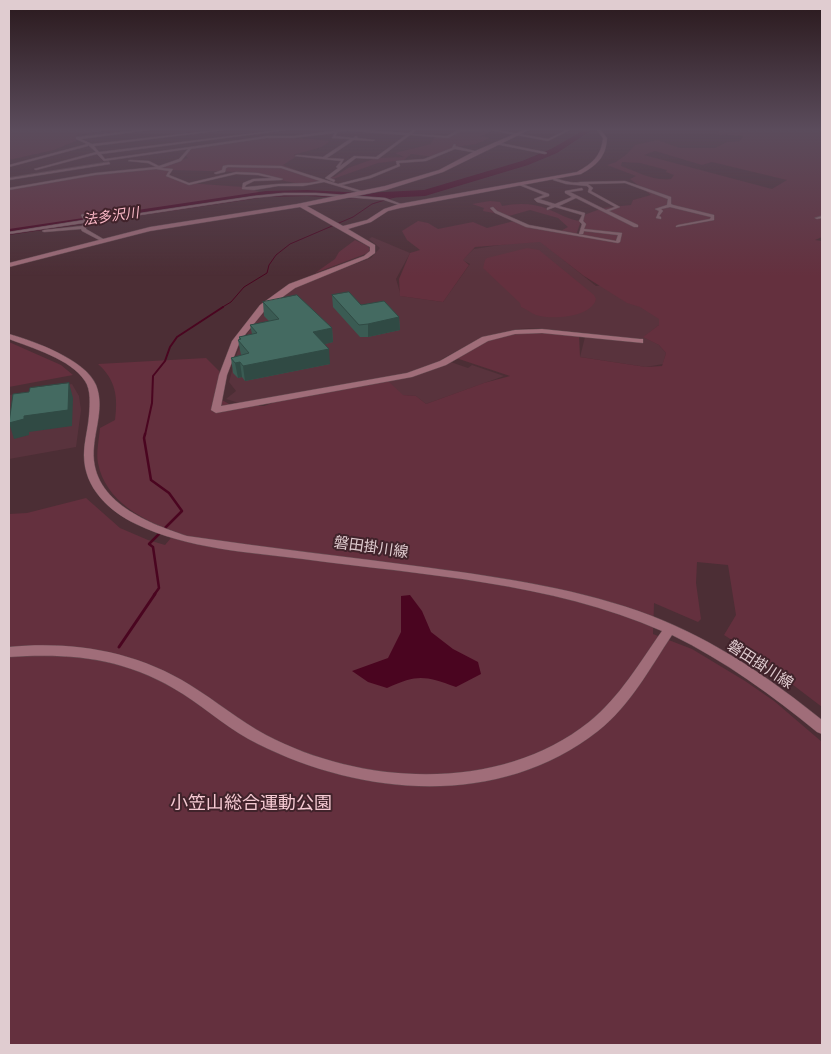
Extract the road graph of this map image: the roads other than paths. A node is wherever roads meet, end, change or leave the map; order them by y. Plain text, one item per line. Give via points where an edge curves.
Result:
1 (39, 178) edge
2 (72, 178) edge
3 (175, 178) edge
4 (201, 178) edge
5 (211, 178) edge
6 (277, 178) edge
7 (315, 178) edge
8 (327, 178) edge
9 (362, 178) edge
10 (418, 178) edge
11 (557, 178) edge
12 (554, 179) junction
13 (198, 181) junction
14 (323, 181) junction
15 (46, 183) junction
16 (580, 183) junction
17 (339, 185) junction
18 (521, 185) junction
19 (9, 188) edge
20 (582, 189) dead end
21 (364, 193) junction
22 (575, 196) junction
23 (344, 197) junction
24 (300, 205) junction
25 (402, 205) junction
26 (558, 205) junction
27 (670, 205) junction
28 (492, 208) dead end
29 (548, 209) dead end
30 (606, 211) junction
31 (83, 215) dead end
32 (822, 217) edge
33 (660, 218) dead end
34 (816, 218) dead end
35 (87, 221) junction
36 (636, 226) dead end
37 (678, 226) dead end
38 (84, 227) junction
39 (343, 228) junction
40 (26, 229) junction
41 (582, 230) junction
42 (32, 232) junction
43 (9, 233) edge
44 (580, 237) junction
45 (103, 241) junction
46 (9, 265) edge
47 (9, 336) edge
48 (640, 341) dead end
49 (670, 629) junction
50 (9, 652) edge
51 (822, 728) edge

1 - 15 street
2 - 15 street
3 - 13 street via 187,183
4 - 13 street
5 - 13 street
6 - 14 street via 281,179 249,181 243,188 307,185
7 - 14 street
8 - 17 street
9 - 17 street
10 - 21 street
11 - 12 street
12 - 16 street
12 - 18 street
14 - 17 street
15 - 19 street
16 - 27 street via 625,182 670,198
16 - 30 street via 588,185 590,191 618,207
17 - 21 street
18 - 25 street
18 - 26 street via 548,195 536,200
20 - 22 street via 566,192
21 - 23 street
22 - 26 street
22 - 30 street
23 - 24 street
23 - 25 street via 385,199
23 - 35 street via 269,195
24 - 39 street
24 - 45 street via 150,229
25 - 39 street via 369,221
26 - 29 street
26 - 41 street via 584,214
27 - 33 street via 657,209 661,211 657,216
27 - 37 street via 713,216 712,220
28 - 44 street via 521,224
30 - 36 street
31 - 35 street
32 - 34 street
35 - 38 street
35 - 40 street
38 - 42 street
38 - 45 street
39 - 48 street via 374,246 373,252 292,286 262,307 236,341 223,375 216,410 409,375 443,363 485,339 515,332 542,331
40 - 42 street
40 - 43 street
41 - 44 street
41 - 44 street via 620,234 617,242
42 - 43 street
45 - 46 street
47 - 49 street, 磐田掛川線 via 66,362 88,379 95,394 89,458 93,478 114,506 142,523 202,542 551,590 614,608
49 - 50 street via 618,701 576,739 525,763 436,782 373,777 311,762 261,738 175,682 122,660 79,651
49 - 51 street, 磐田掛川線 via 753,676

